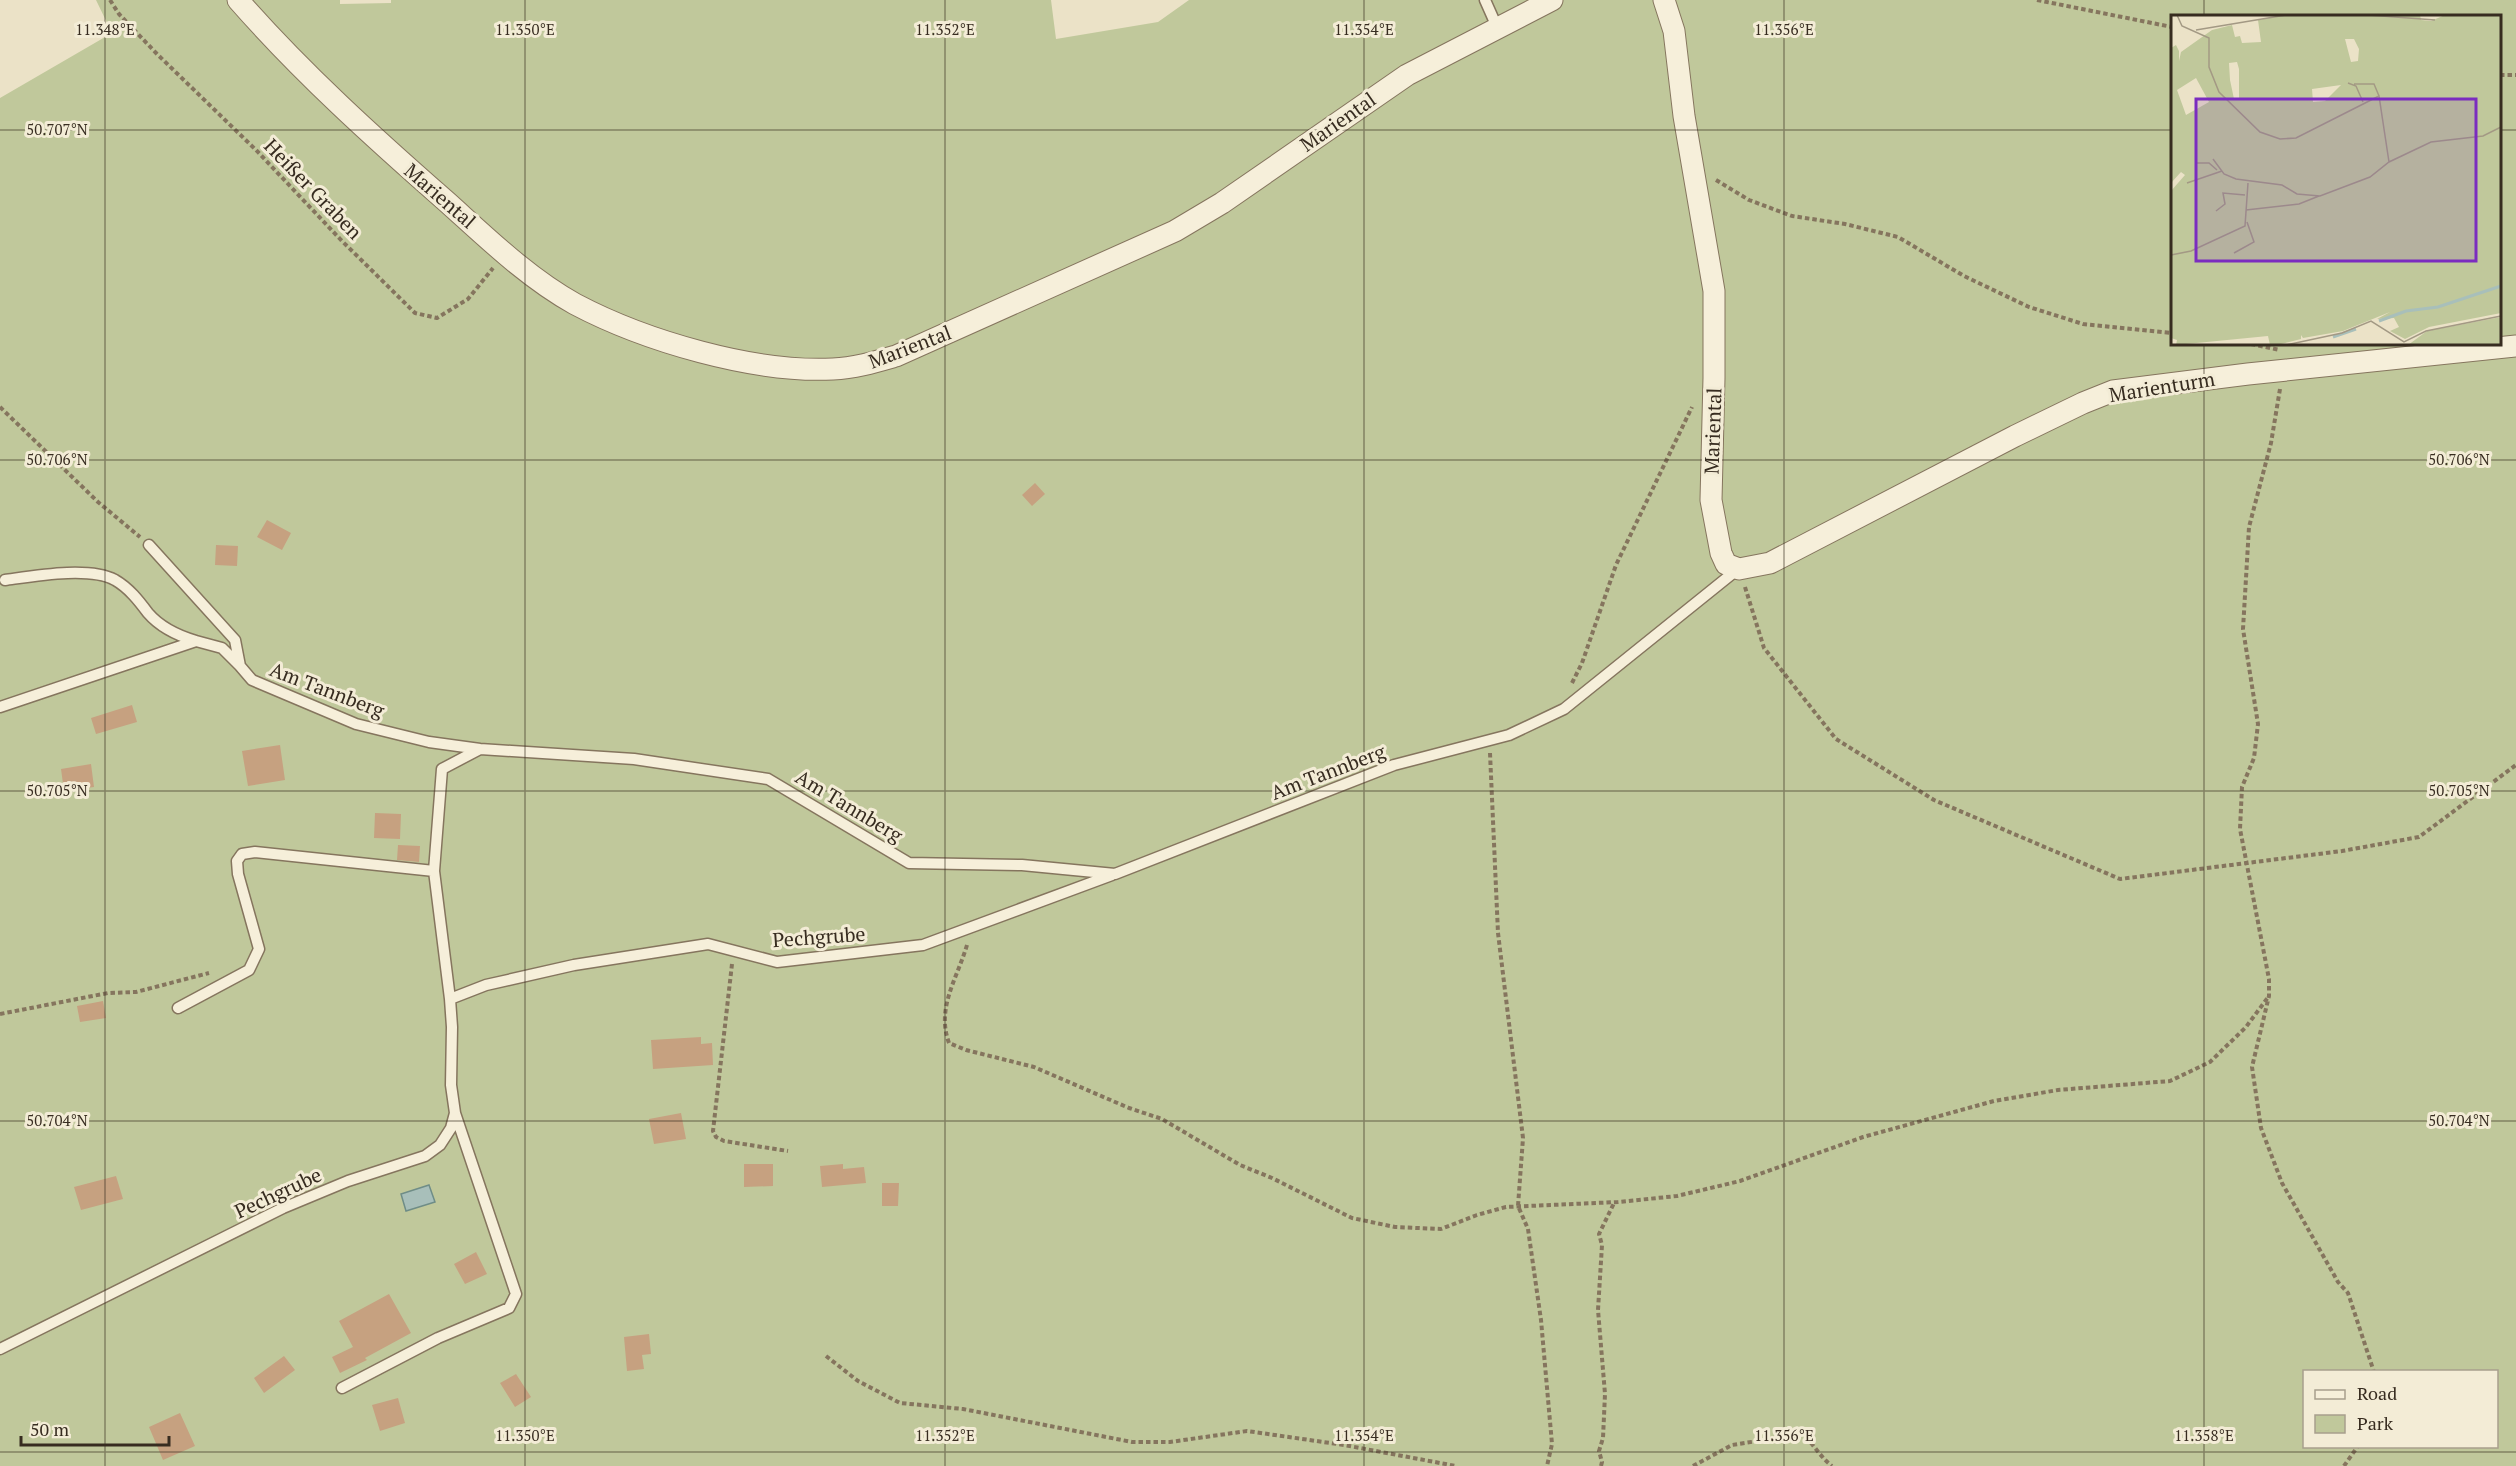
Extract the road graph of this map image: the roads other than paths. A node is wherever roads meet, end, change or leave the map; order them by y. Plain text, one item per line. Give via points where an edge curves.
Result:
1 (238, 0) edge
2 (1485, 0) edge
3 (1551, 0) edge
4 (1664, 0) edge
5 (1497, 27) junction
6 (2516, 346) edge
7 (148, 545) road end
8 (1738, 569) junction
9 (5, 580) dead end
10 (196, 641) junction
11 (240, 666) junction
12 (0, 707) edge
13 (480, 749) junction
14 (434, 871) junction
15 (1115, 874) junction
16 (450, 999) junction
17 (177, 1008) dead end
18 (455, 1113) junction
19 (0, 1349) edge
20 (342, 1388) dead end

1 - 5 street, Mariental via 278,46 402,163 505,254 574,303 670,343 751,362 832,369 864,366 896,356 1175,231 1407,75
2 - 5 lane
3 - 5 street, Mariental
4 - 8 street, Mariental via 1674,31 1714,291 1711,500 1721,553 1726,564
6 - 8 street, Marienturm via 2113,391 2015,436 1770,562
7 - 11 lane via 236,640
8 - 15 lane, Am Tannberg via 1556,713 1509,735 1394,765
9 - 10 lane, Am Tannberg via 81,573 115,580 150,615 177,635
10 - 11 lane, Am Tannberg via 222,648
10 - 12 lane
11 - 13 lane, Am Tannberg via 252,680 356,724 429,742
13 - 14 lane via 442,770
13 - 15 lane, Am Tannberg via 634,759 768,779 909,863 1022,865
14 - 16 lane
14 - 17 lane via 255,852 242,854 237,861 238,874 259,949 249,970
15 - 16 lane, Pechgrube via 923,945 777,962 708,944 574,965 486,985
16 - 18 lane
18 - 19 lane, Pechgrube via 440,1145 424,1156 283,1208
18 - 20 lane via 516,1294 509,1308 438,1338

